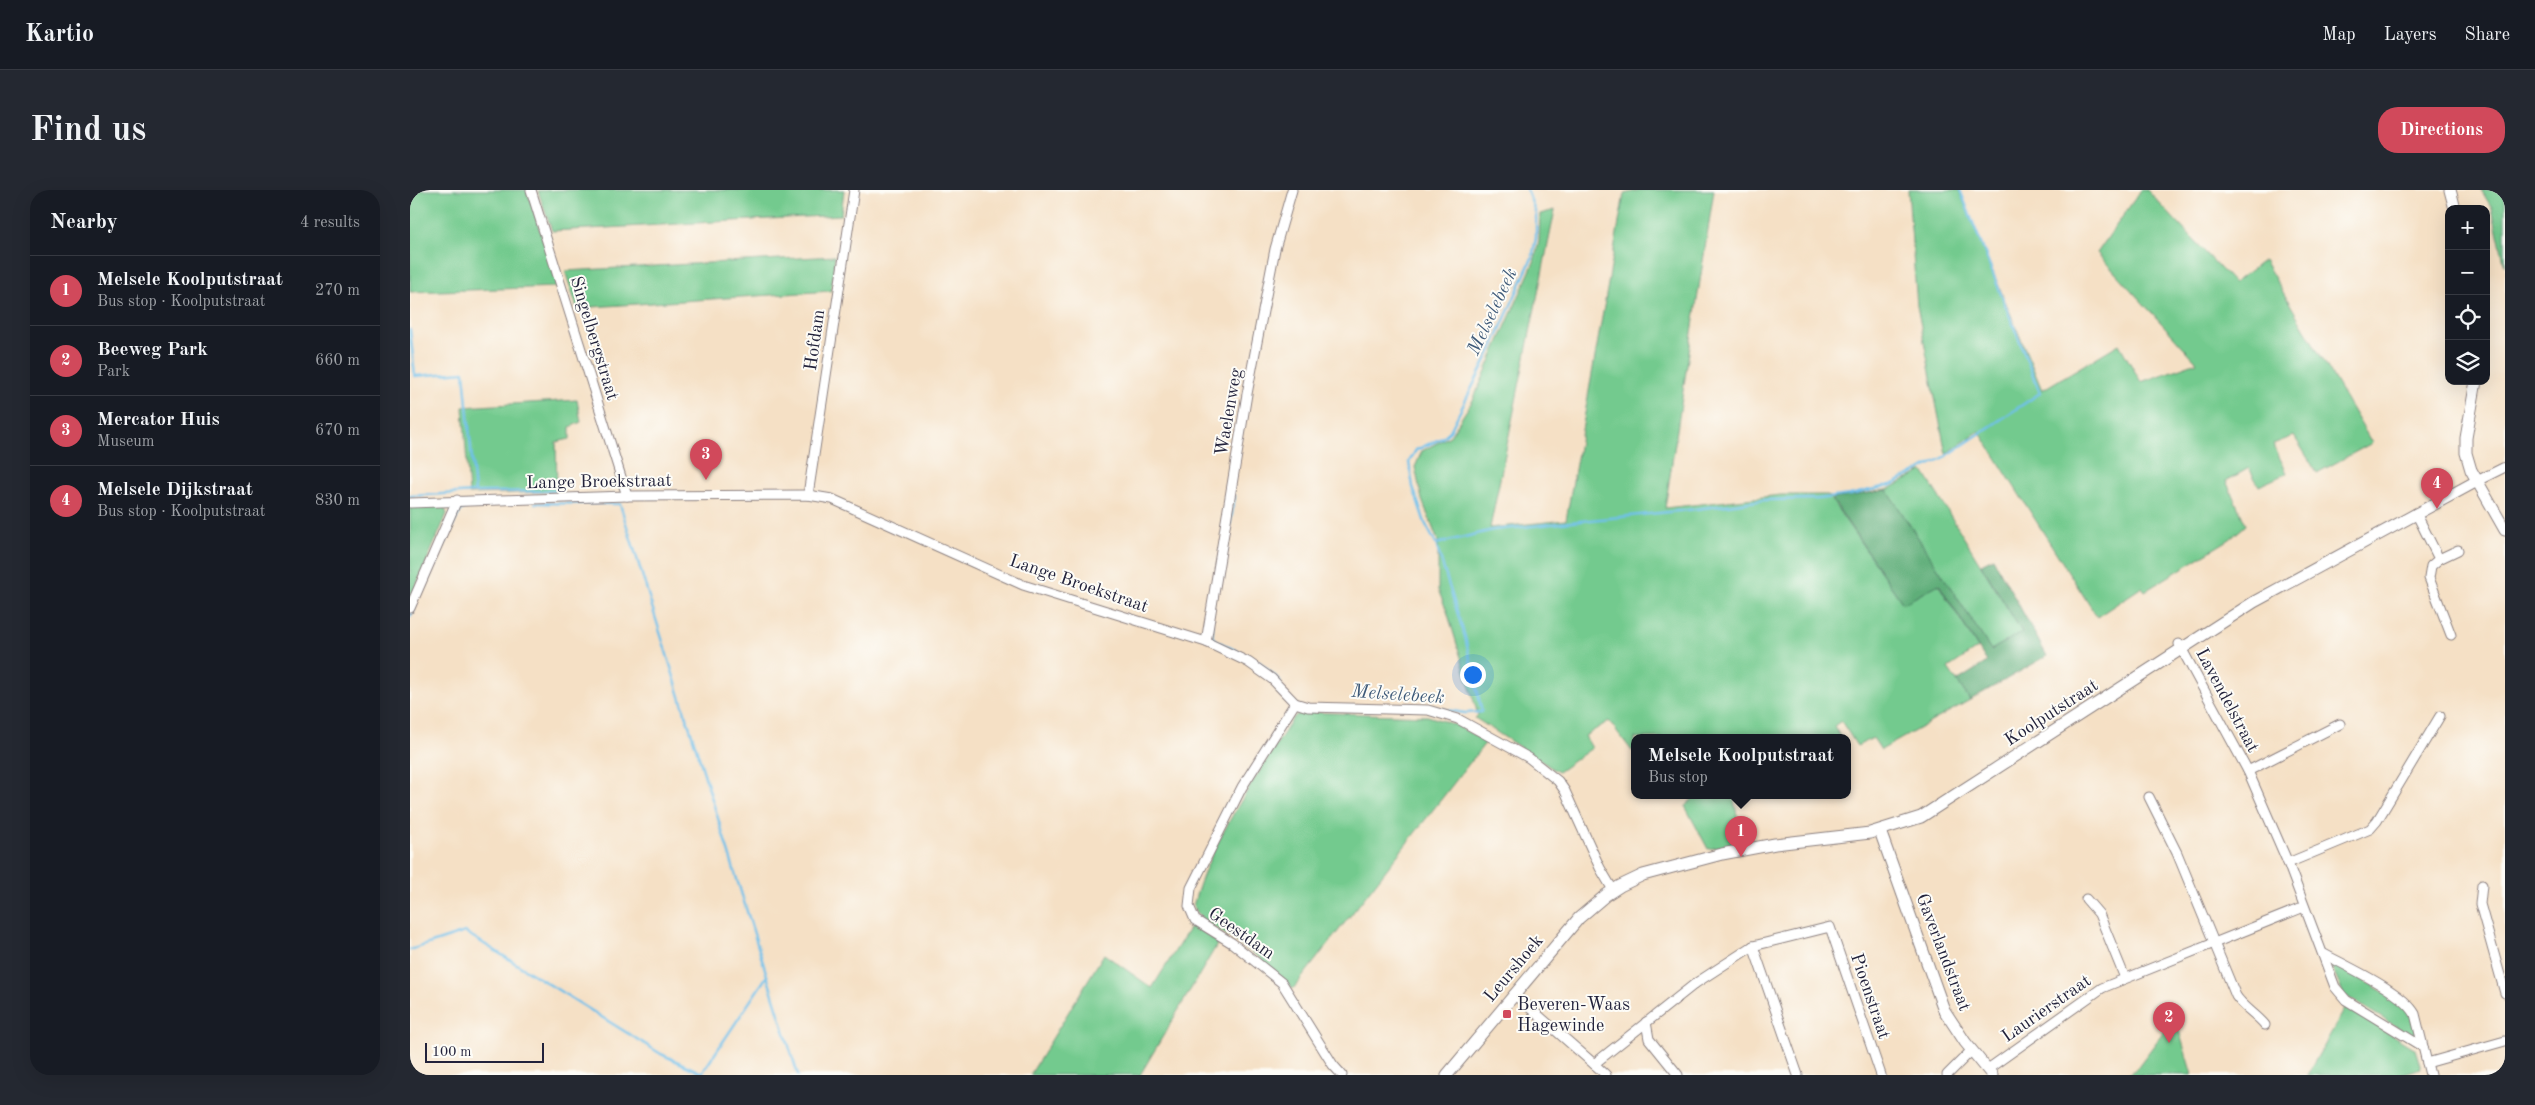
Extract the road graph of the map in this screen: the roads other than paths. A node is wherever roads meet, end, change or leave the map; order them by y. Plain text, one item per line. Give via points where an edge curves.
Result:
1 (531, 190) edge
2 (854, 190) edge
3 (1292, 190) edge
4 (2450, 190) edge
5 (2454, 205) edge
6 (2475, 385) edge
7 (2505, 467) edge
8 (2477, 481) junction
9 (808, 494) junction
10 (627, 496) junction
11 (457, 500) junction
12 (410, 503) edge
13 (2416, 513) junction
14 (2505, 530) edge
15 (2458, 550) dead end
16 (2439, 558) junction
17 (410, 608) edge
18 (2451, 635) dead end
19 (1206, 642) junction
20 (2180, 646) junction
21 (1295, 703) junction
22 (2440, 716) dead end
23 (2340, 724) dead end
24 (2248, 771) junction
25 (2149, 797) dead end
26 (1880, 831) junction
27 (2288, 863) junction
28 (2482, 885) dead end
29 (1613, 890) junction
30 (2086, 899) dead end
31 (2304, 907) junction
32 (2214, 942) junction
33 (1753, 946) junction
34 (2324, 954) junction
35 (2125, 978) junction
36 (2505, 993) edge
37 (1514, 994) junction
38 (1646, 1022) junction
39 (2265, 1025) dead end
40 (2505, 1041) edge
41 (2423, 1047) junction
42 (1971, 1051) junction
43 (2427, 1062) junction
44 (1594, 1064) junction
45 (1990, 1072) edge
46 (1342, 1075) edge
47 (1447, 1075) edge
48 (1606, 1075) edge
49 (1678, 1075) edge
50 (1798, 1075) edge
51 (1880, 1075) edge
52 (1947, 1075) edge
53 (2430, 1075) edge

1 - 10 street, Singelbergstraat
2 - 9 street, Hofdam
3 - 19 street, Waelenweg via 1275,249 1247,394
4 - 5 street
6 - 8 street via 2466,453
7 - 8 street
8 - 13 street, Koolputstraat
8 - 14 street
9 - 10 street, Lange Broekstraat
9 - 19 street, Lange Broekstraat via 832,499 1023,585
10 - 11 street, Lange Broekstraat
11 - 12 street, Lange Broekstraat
11 - 17 street
13 - 16 street
13 - 20 street, Koolputstraat
15 - 16 street
16 - 18 street via 2431,566 2429,578
19 - 21 street, Lange Broekstraat via 1260,670
20 - 24 street, Lavendelstraat
20 - 26 street, Koolputstraat via 1921,817
21 - 29 street via 1308,707 1428,710 1458,719 1530,758 1565,791
21 - 46 street, Geestdam via 1242,787 1191,888 1189,906 1195,920 1240,949 1282,984
22 - 27 street via 2370,829
23 - 24 street, Lavendelstraat
24 - 27 street, Lavendelstraat
25 - 32 street via 2177,853
26 - 29 street, Koolputstraat via 1731,852 1643,875
26 - 42 street, Gaverlandstraat via 1944,1010
27 - 31 street, Lavendelstraat
28 - 36 street via 2480,904
29 - 37 street, Leurshoek via 1579,918
30 - 35 street via 2099,914
31 - 32 street, Laurierstraat
31 - 34 street, Lavendelstraat
32 - 35 street, Laurierstraat
32 - 39 street via 2240,1002
33 - 38 street via 1696,983
33 - 50 street
33 - 51 street, Pioenstraat via 1830,927
34 - 41 street, Lavendelstraat via 2335,987 2346,1000
34 - 41 street via 2410,1006
35 - 45 street, Laurierstraat via 2091,994
37 - 44 street
37 - 47 street, Leurshoek
38 - 44 street
38 - 49 street via 1649,1038
40 - 43 street
41 - 43 street
42 - 45 street, Gaverlandstraat
42 - 52 street
43 - 53 street
44 - 48 street

